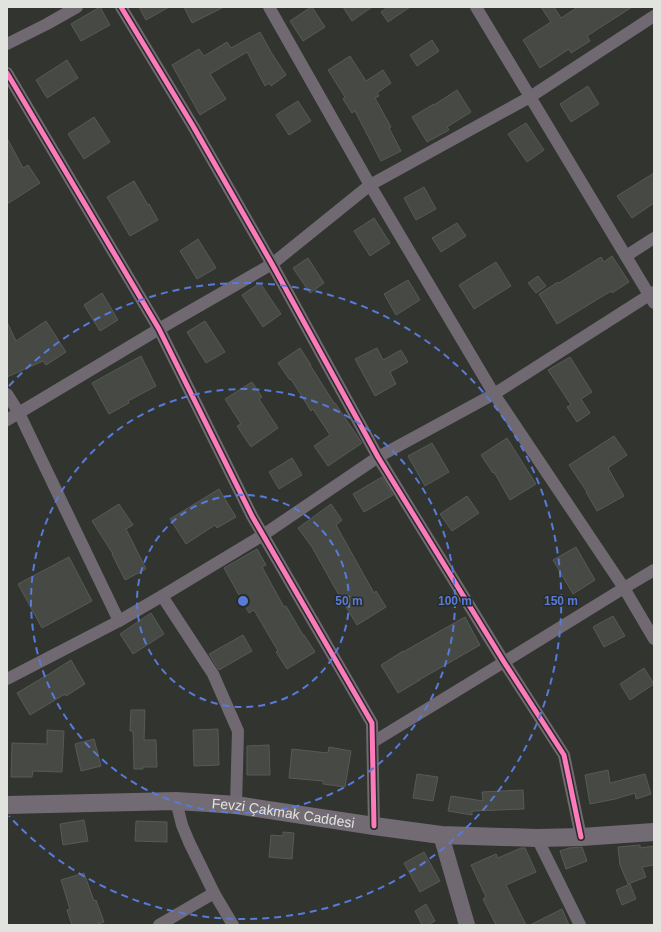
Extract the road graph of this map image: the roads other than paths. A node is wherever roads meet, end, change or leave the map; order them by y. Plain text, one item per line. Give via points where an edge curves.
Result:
1 (77, 7) edge
2 (121, 7) edge
3 (268, 7) edge
4 (476, 7) edge
5 (654, 16) edge
6 (7, 44) edge
7 (7, 73) edge
8 (530, 97) junction
9 (370, 185) junction
10 (654, 238) edge
11 (626, 256) junction
12 (272, 264) junction
13 (652, 297) edge
14 (159, 329) junction
15 (7, 394) edge
16 (494, 394) junction
17 (19, 413) junction
18 (7, 420) edge
19 (378, 457) junction
20 (263, 535) junction
21 (654, 570) edge
22 (624, 588) junction
23 (162, 596) junction
24 (119, 621) junction
25 (654, 639) edge
26 (504, 662) junction
27 (7, 679) edge
28 (372, 742) junction
29 (176, 801) junction
30 (7, 805) edge
31 (236, 805) junction
32 (374, 826) junction
33 (654, 832) edge
34 (441, 835) junction
35 (581, 836) junction
36 (536, 838) junction
37 (214, 893) junction
38 (159, 925) edge
39 (233, 925) edge
40 (467, 925) edge
41 (580, 925) edge

1 - 6 street
2 - 12 street
3 - 9 street
4 - 8 street
5 - 8 street
7 - 14 street
8 - 9 street
8 - 11 street
9 - 12 street
9 - 16 street
10 - 11 street
11 - 13 street
12 - 14 street
12 - 19 street
13 - 16 street
14 - 17 street
14 - 20 street
15 - 17 street
16 - 19 street
16 - 22 street
17 - 18 street
17 - 24 street
19 - 20 street
19 - 26 street
20 - 23 street
20 - 28 street via 372,723
21 - 22 street
22 - 25 street
22 - 26 street
23 - 24 street
23 - 31 street via 213,674 238,731
24 - 27 street
26 - 28 street
26 - 35 street via 564,756
28 - 32 street
29 - 30 main road, Fevzi Çakmak Caddesi
29 - 31 main road, Fevzi Çakmak Caddesi
29 - 37 street via 182,825
31 - 32 main road, Fevzi Çakmak Caddesi
32 - 34 main road, Fevzi Çakmak Caddesi
33 - 35 main road, Fevzi Çakmak Caddesi
34 - 36 main road, Fevzi Çakmak Caddesi
34 - 40 street
35 - 36 main road, Fevzi Çakmak Caddesi
36 - 41 street
37 - 38 street
37 - 39 street

